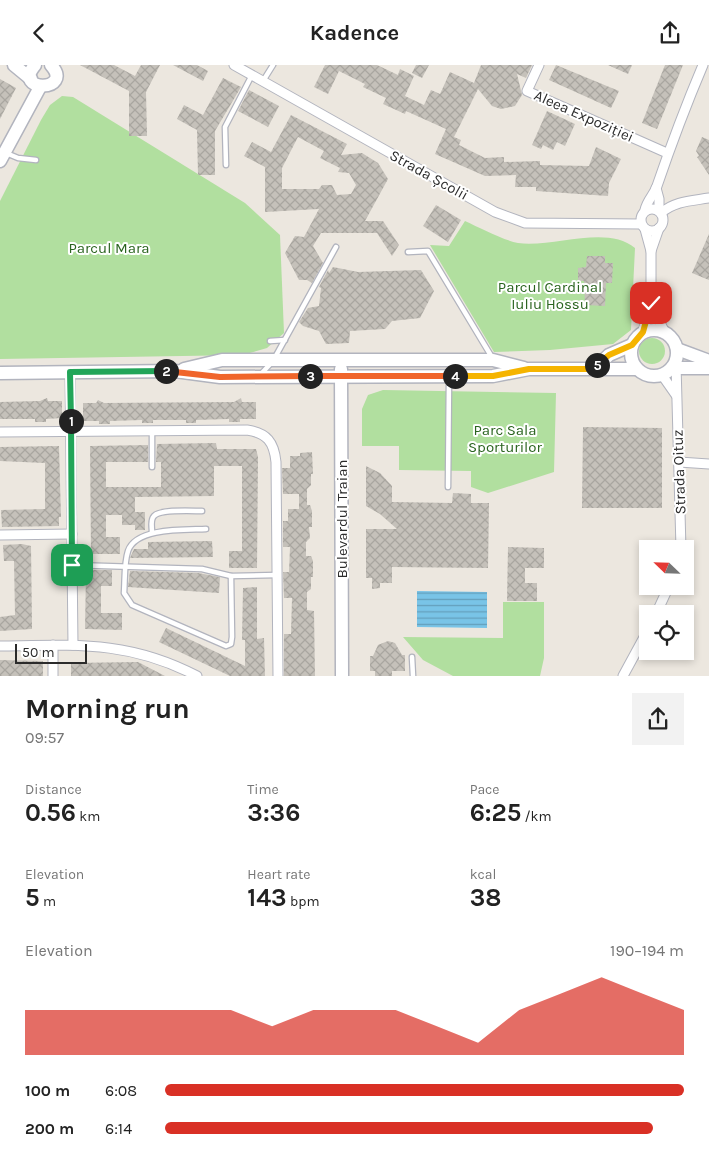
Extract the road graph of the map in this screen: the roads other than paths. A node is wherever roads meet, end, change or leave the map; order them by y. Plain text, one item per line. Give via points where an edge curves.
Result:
1 (14, 65) edge
2 (35, 65) edge
3 (52, 65) edge
4 (234, 65) edge
5 (273, 65) edge
6 (539, 65) edge
7 (703, 65) edge
8 (252, 75) junction
9 (263, 81) junction
10 (35, 83) junction
11 (667, 153) junction
12 (2, 156) edge
13 (36, 160) dead end
14 (226, 165) dead end
15 (656, 188) junction
16 (709, 198) edge
17 (645, 210) junction
18 (660, 212) junction
19 (643, 226) junction
20 (659, 228) junction
21 (336, 247) dead end
22 (651, 251) junction
23 (408, 252) dead end
24 (651, 303) junction
25 (664, 331) junction
26 (643, 332) junction
27 (285, 340) junction
28 (270, 341) dead end
29 (632, 345) junction
30 (678, 349) junction
31 (493, 360) junction
32 (273, 361) junction
33 (709, 361) edge
34 (341, 362) junction
35 (671, 368) junction
36 (709, 368) edge
37 (529, 369) junction
38 (594, 369) junction
39 (637, 369) junction
40 (175, 371) junction
41 (70, 372) junction
42 (0, 373) edge
43 (341, 376) junction
44 (257, 377) junction
45 (450, 377) junction
46 (676, 395) junction
47 (152, 431) junction
48 (0, 432) edge
49 (71, 432) junction
50 (679, 462) junction
51 (709, 464) edge
52 (152, 467) dead end
53 (448, 487) dead end
54 (202, 511) dead end
55 (206, 529) dead end
56 (152, 532) junction
57 (72, 534) junction
58 (0, 535) edge
59 (681, 540) edge
60 (72, 565) junction
61 (126, 567) junction
62 (277, 575) junction
63 (232, 576) junction
64 (0, 645) edge
65 (53, 645) junction
66 (73, 645) junction
67 (639, 647) edge
68 (412, 657) dead end
69 (53, 676) edge
70 (197, 676) edge
71 (278, 676) edge
72 (342, 676) edge
73 (413, 676) edge
74 (623, 676) edge

1 - 10 main road
2 - 10 main road via 31,71
3 - 10 main road via 54,81 48,86
4 - 8 street, Strada Școlii
5 - 9 lane
6 - 11 street, Aleea Expoziției via 527,91
7 - 11 street
8 - 9 street, Strada Școlii
8 - 14 lane via 225,127
9 - 19 street, Strada Școlii via 515,221
10 - 12 main road
11 - 15 street
12 - 13 lane
15 - 17 street
15 - 18 street
16 - 18 street via 669,205
17 - 18 street via 652,208
17 - 19 street via 641,216
18 - 20 street via 663,219
19 - 20 street via 652,231
19 - 22 street
20 - 22 street
21 - 27 lane
22 - 24 street
23 - 31 lane via 428,251
24 - 25 street
24 - 26 street
25 - 26 main road
25 - 30 main road via 673,338
26 - 29 main road
27 - 28 lane
27 - 32 lane
29 - 38 main road via 609,355
29 - 39 main road via 631,358
30 - 33 main road
30 - 35 main road
31 - 34 main road
31 - 37 main road
32 - 34 main road
32 - 40 main road via 222,360
32 - 44 lane
34 - 43 main road, Bulevardul Traian
35 - 36 main road
35 - 39 main road via 649,376
35 - 46 street
35 - 46 street, Strada Oituz
37 - 38 main road
37 - 45 main road via 493,376
38 - 39 main road
40 - 41 main road
40 - 44 main road via 220,377
41 - 42 main road
41 - 49 street
43 - 44 main road
43 - 45 main road
43 - 72 main road, Bulevardul Traian
45 - 53 lane
46 - 50 street, Strada Oituz
47 - 49 street
47 - 52 lane
47 - 62 street via 247,430 269,437 276,462
48 - 49 street
49 - 57 street
50 - 51 street
50 - 59 street, Strada Oituz
54 - 56 lane via 161,512 152,520
55 - 56 lane
56 - 61 lane via 132,544
57 - 58 street
57 - 60 street
60 - 61 lane
60 - 66 street
61 - 63 lane via 202,569
61 - 63 lane via 124,593 132,605 226,646 231,644 232,637
62 - 63 lane
62 - 71 street
64 - 65 street
65 - 66 street
65 - 69 street
66 - 70 street via 142,653
67 - 74 street
68 - 73 lane

